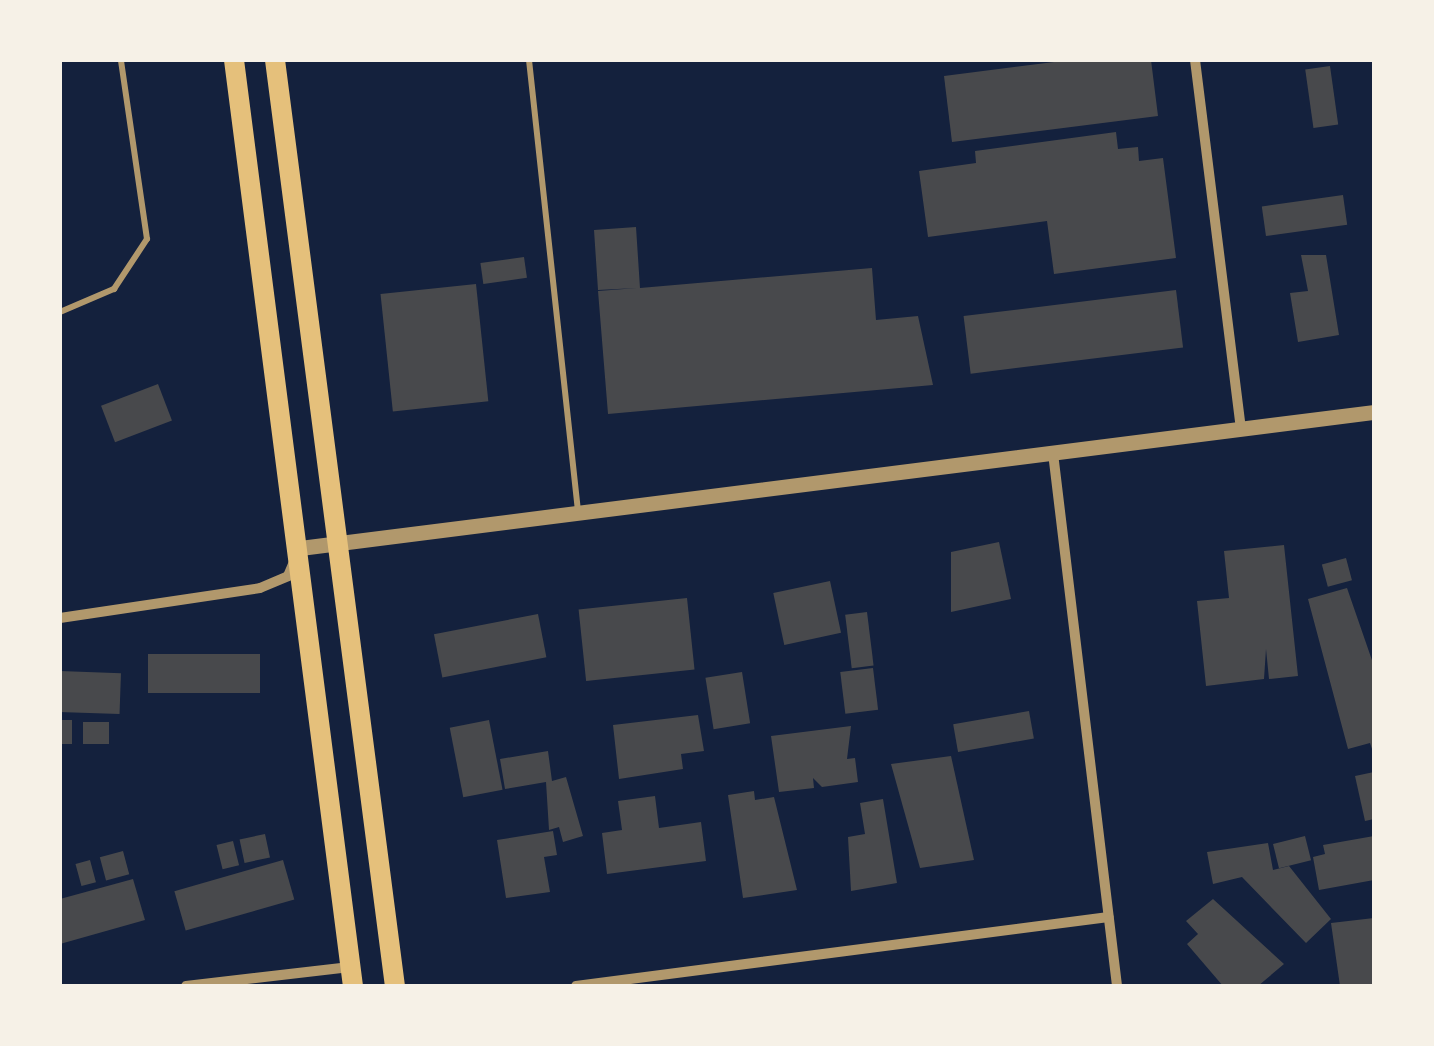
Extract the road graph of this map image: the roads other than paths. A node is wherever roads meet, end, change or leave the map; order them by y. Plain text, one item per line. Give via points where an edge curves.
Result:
1 (121, 60) edge
2 (234, 60) edge
3 (275, 60) edge
4 (529, 60) edge
5 (1195, 60) edge
6 (60, 312) edge
7 (1374, 412) edge
8 (1241, 429) junction
9 (1052, 453) junction
10 (578, 512) junction
11 (340, 542) junction
12 (300, 548) junction
13 (60, 618) edge
14 (1109, 917) junction
15 (351, 976) edge
16 (186, 986) edge
17 (396, 986) edge
18 (576, 986) edge
19 (1118, 986) edge

1 - 6 lane via 147,238 129,276
2 - 12 main road
3 - 11 main road
4 - 10 lane
5 - 8 street
7 - 8 street
8 - 9 street
9 - 10 street
9 - 14 street
10 - 11 street
11 - 12 street
11 - 17 main road
12 - 13 street via 288,576 260,588
12 - 15 main road
14 - 18 street
14 - 19 street
15 - 16 street

